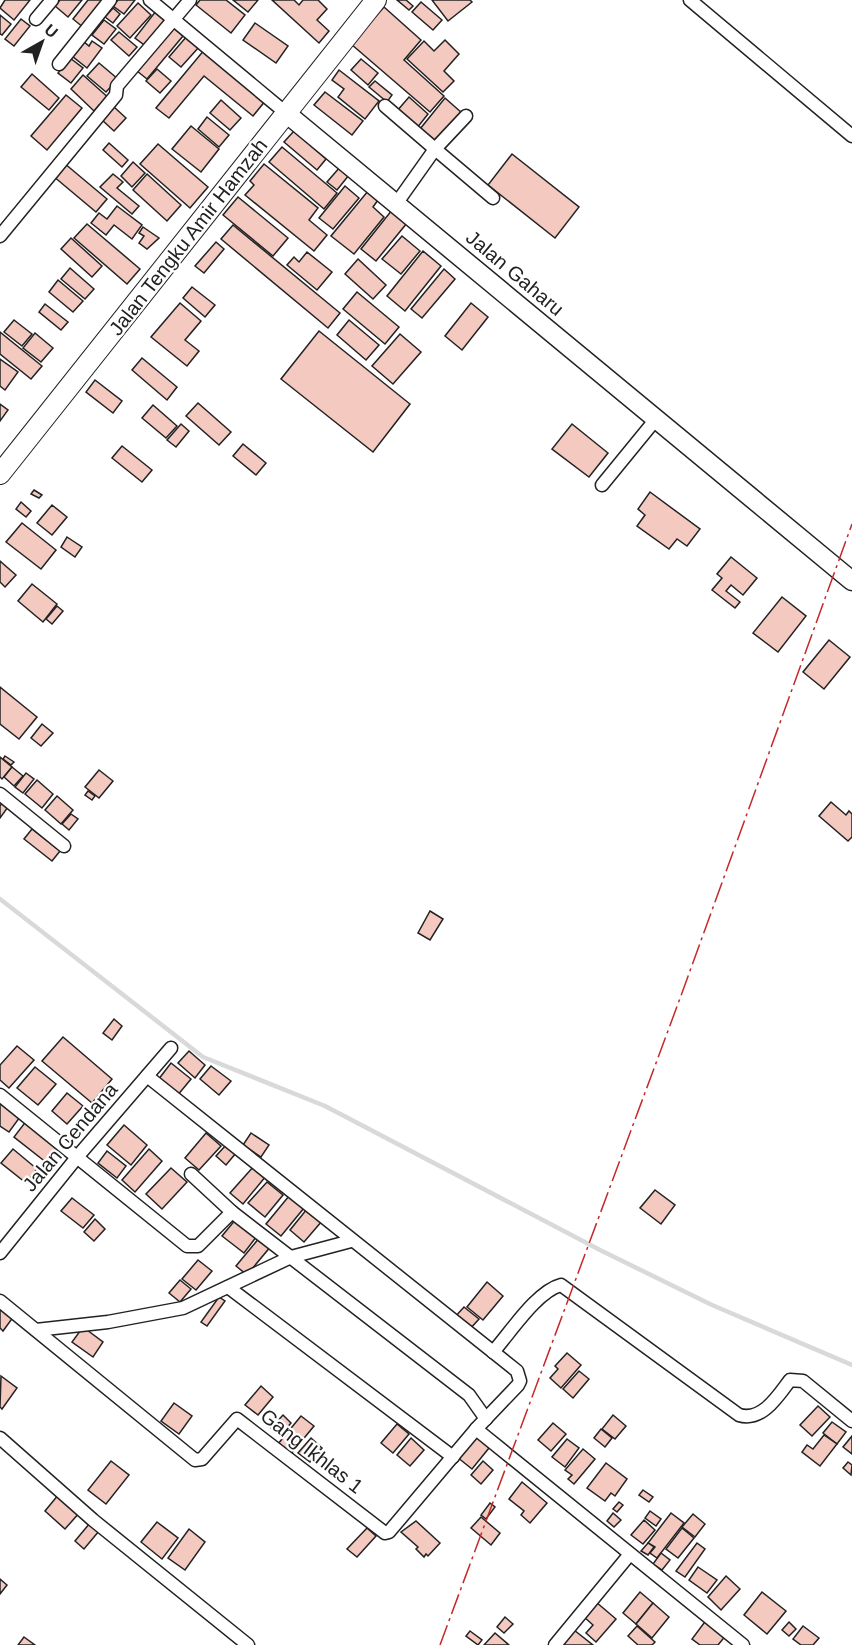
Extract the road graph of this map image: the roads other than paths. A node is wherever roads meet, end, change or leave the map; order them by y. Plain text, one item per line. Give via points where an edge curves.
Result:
1 (52, 0) edge
2 (110, 0) edge
3 (150, 0) edge
4 (190, 0) edge
5 (376, 0) edge
6 (690, 0) edge
7 (36, 19) dead end
8 (174, 20) junction
9 (59, 64) dead end
10 (384, 106) dead end
11 (286, 113) junction
12 (466, 116) dead end
13 (852, 136) edge
14 (435, 149) junction
15 (494, 198) dead end
16 (396, 204) junction
17 (0, 236) edge
18 (656, 419) junction
19 (0, 474) edge
20 (602, 485) dead end
21 (852, 581) edge
22 (0, 794) edge
23 (64, 846) dead end
24 (171, 1048) dead end
25 (147, 1076) junction
26 (0, 1095) edge
27 (78, 1156) junction
28 (190, 1174) dead end
29 (232, 1212) junction
30 (351, 1241) junction
31 (0, 1253) edge
32 (291, 1257) junction
33 (228, 1287) junction
34 (0, 1301) edge
35 (36, 1330) junction
36 (493, 1352) junction
37 (486, 1419) junction
38 (852, 1421) edge
39 (476, 1429) junction
40 (0, 1438) edge
41 (453, 1457) junction
42 (630, 1554) junction
43 (248, 1645) edge
44 (555, 1645) edge
45 (743, 1645) edge

1 - 7 street
2 - 9 street
3 - 8 street, Jalan Gaharu
4 - 8 street
5 - 11 main road, Jalan Tengku Amir Hamzah
6 - 13 street
8 - 11 street, Jalan Gaharu
8 - 17 street
10 - 14 street
11 - 16 street, Jalan Gaharu
11 - 19 main road, Jalan Tengku Amir Hamzah
12 - 14 street
14 - 15 street
14 - 16 street
16 - 18 street, Jalan Gaharu
18 - 20 street
18 - 21 street, Jalan Gaharu
22 - 23 street
24 - 25 street, Jalan Cendana
25 - 27 street, Jalan Cendana
25 - 30 street
26 - 27 street
27 - 29 street via 190,1247 198,1246
27 - 31 street, Jalan Cendana
28 - 29 street
29 - 32 street
30 - 32 street
30 - 36 street
32 - 33 street
32 - 37 street via 469,1395
33 - 35 street via 183,1308
33 - 41 street
34 - 35 street, Gang Ikhlas 1
35 - 41 street, Gang Ikhlas 1 via 195,1460 202,1459 237,1419 385,1533
36 - 37 street, Gang Ikhlas 1 via 517,1371 520,1381
36 - 38 street via 552,1287 561,1285 739,1415 753,1417 764,1410 795,1379 811,1386
37 - 39 street, Gang Ikhlas 1
39 - 41 street, Gang Ikhlas 1
39 - 42 street
40 - 43 street via 93,1520
42 - 44 street
42 - 45 street

